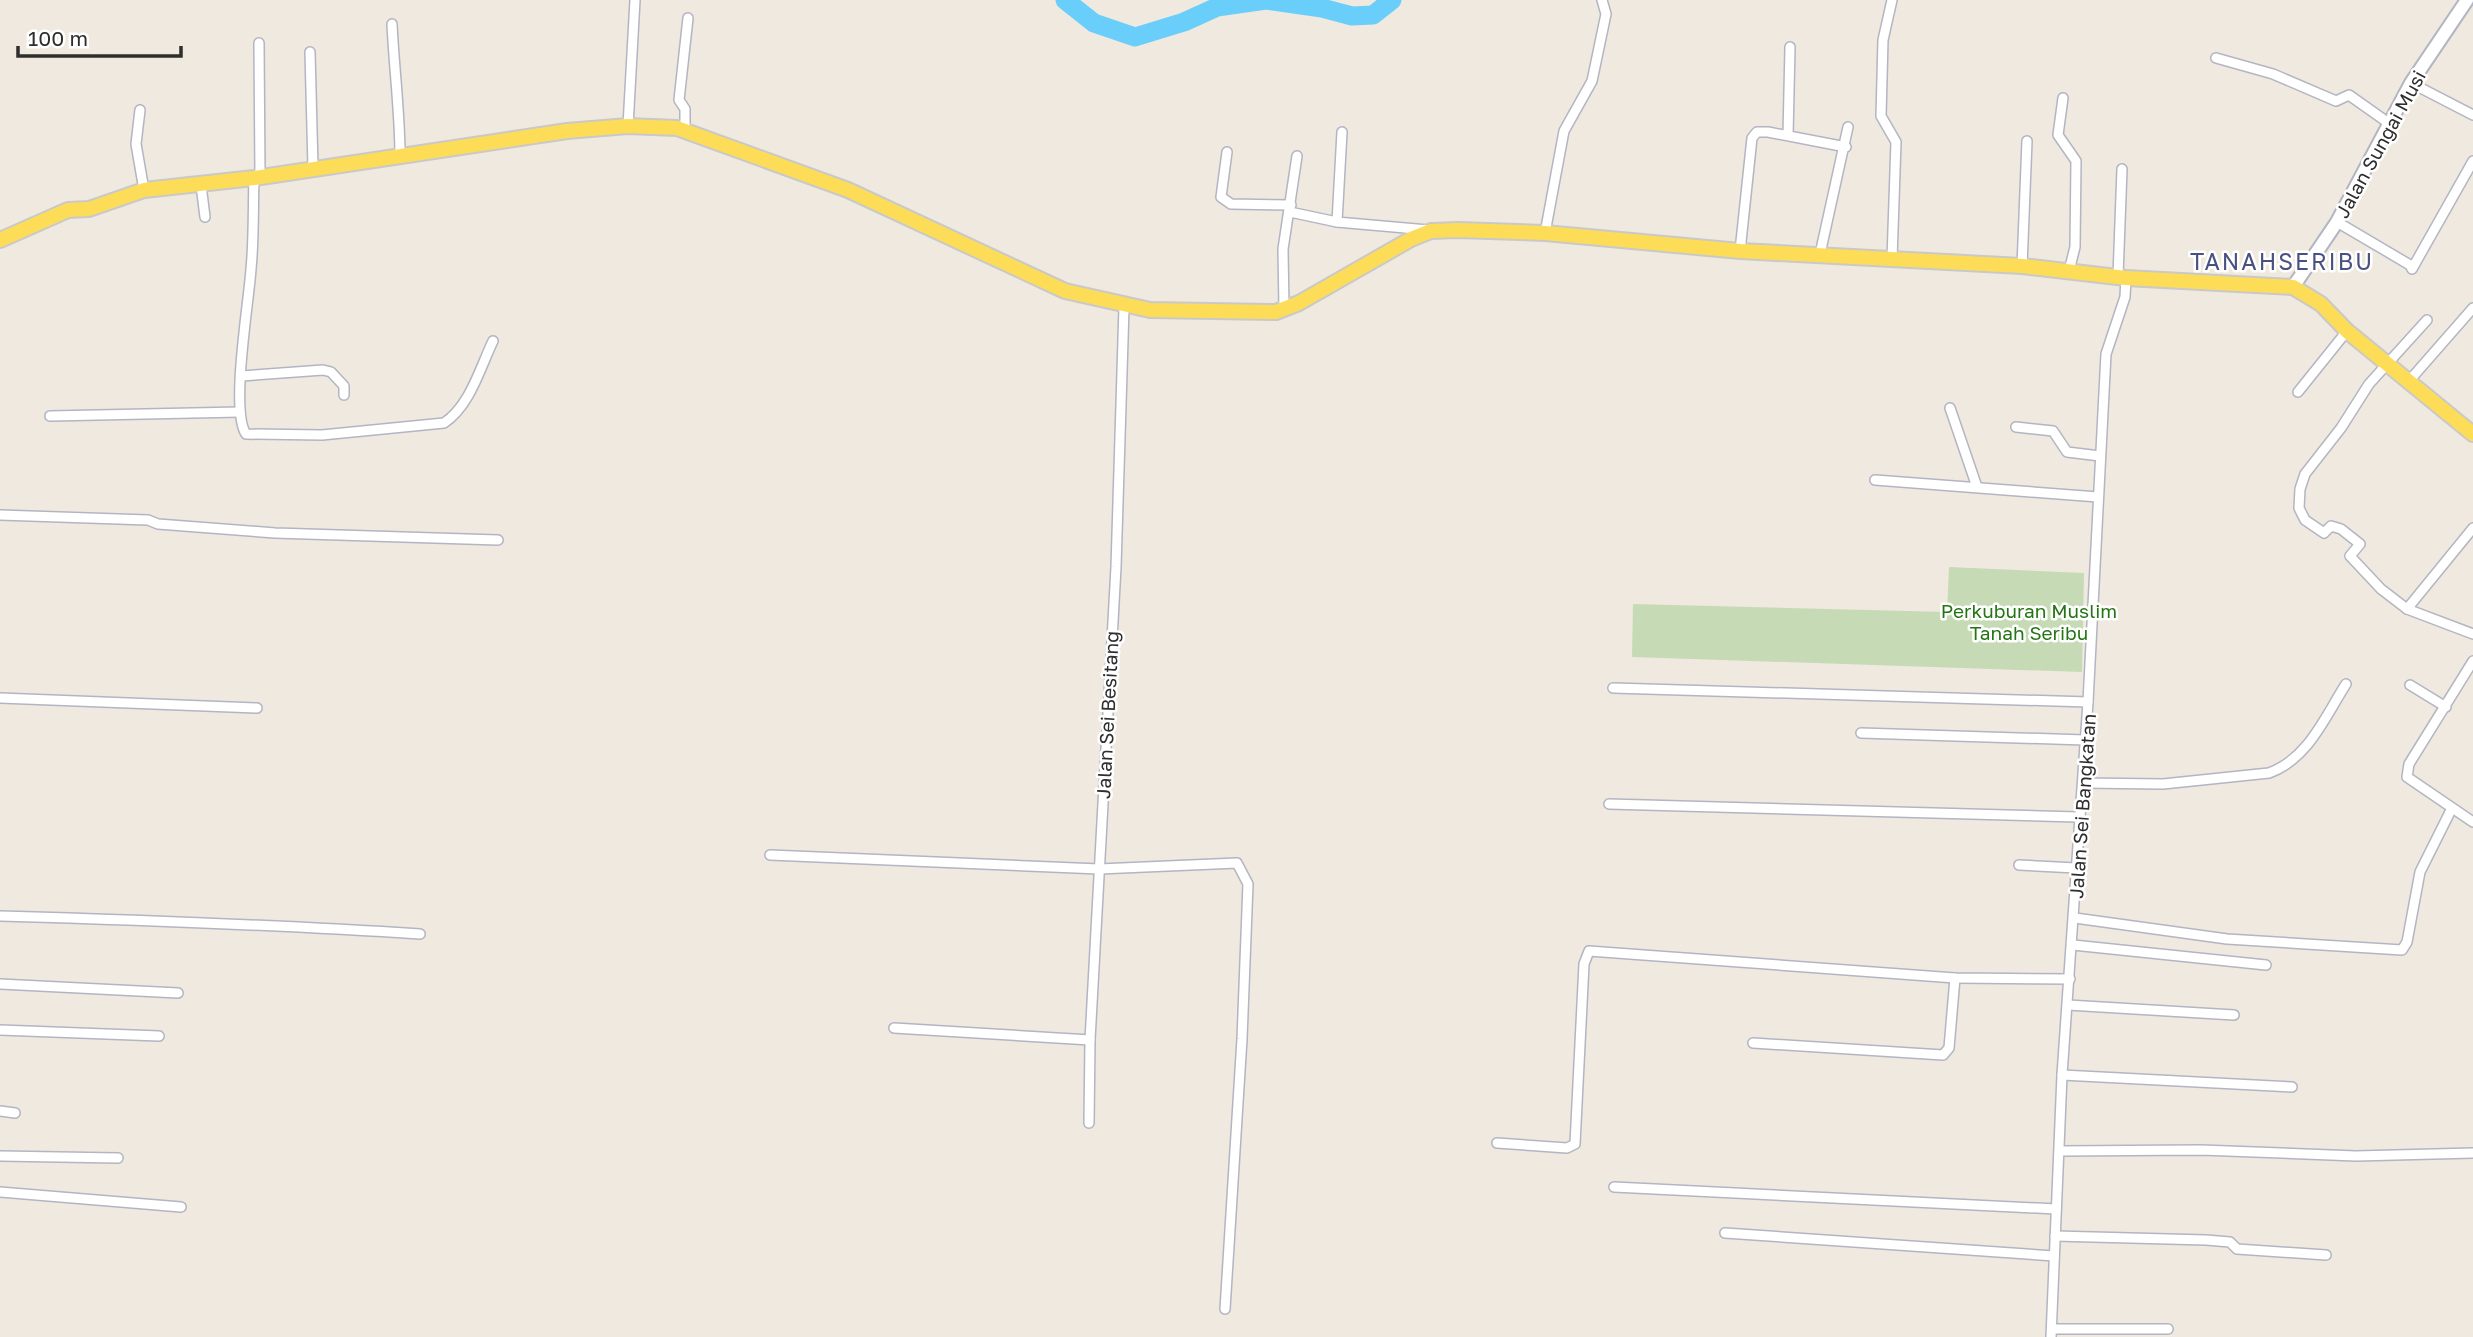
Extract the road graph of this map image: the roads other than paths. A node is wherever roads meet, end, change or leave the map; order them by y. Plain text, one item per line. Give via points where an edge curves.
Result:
1 (635, 0) edge
2 (1602, 0) edge
3 (1892, 0) edge
4 (2464, 1) edge
5 (688, 18) dead end
6 (392, 24) dead end
7 (259, 43) dead end
8 (1790, 47) dead end
9 (310, 52) dead end
10 (2216, 58) dead end
11 (2411, 83) junction
12 (2063, 98) dead end
13 (140, 110) dead end
14 (2473, 116) edge
15 (2390, 124) junction
16 (628, 126) junction
17 (1848, 127) dead end
18 (685, 129) junction
19 (1342, 132) dead end
20 (1788, 135) junction
21 (2027, 141) dead end
22 (1846, 147) junction
23 (1227, 152) dead end
24 (1297, 156) dead end
25 (400, 157) junction
26 (2473, 161) edge
27 (313, 167) junction
28 (2122, 169) dead end
29 (257, 177) junction
30 (201, 185) junction
31 (144, 190) junction
32 (1290, 209) junction
33 (205, 217) dead end
34 (1338, 222) junction
35 (2337, 222) junction
36 (1431, 231) junction
37 (1545, 233) junction
38 (0, 240) edge
39 (1740, 251) junction
40 (1820, 254) junction
41 (1892, 259) junction
42 (2022, 266) junction
43 (2069, 271) junction
44 (2122, 277) junction
45 (2294, 287) junction
46 (1124, 307) junction
47 (2473, 308) edge
48 (1283, 309) junction
49 (2427, 320) dead end
50 (2347, 331) junction
51 (493, 341) dead end
52 (2387, 363) junction
53 (241, 376) junction
54 (2409, 381) junction
55 (2298, 392) dead end
56 (344, 395) dead end
57 (1950, 408) dead end
58 (240, 412) junction
59 (50, 416) dead end
60 (2016, 427) dead end
61 (2472, 432) edge
62 (2100, 456) junction
63 (1875, 480) dead end
64 (1977, 487) junction
65 (2098, 497) junction
66 (0, 515) edge
67 (2473, 528) edge
68 (498, 540) dead end
69 (2407, 610) junction
70 (2473, 634) edge
71 (2473, 661) edge
72 (2346, 684) dead end
73 (2410, 685) dead end
74 (1613, 688) dead end
75 (0, 698) edge
76 (2088, 702) junction
77 (2446, 707) junction
78 (257, 708) dead end
79 (1861, 733) dead end
80 (2085, 740) junction
81 (2083, 783) junction
82 (1609, 804) dead end
83 (2452, 807) junction
84 (2078, 817) junction
85 (2473, 822) edge
86 (770, 855) dead end
87 (2019, 865) dead end
88 (2076, 868) junction
89 (1099, 869) junction
90 (0, 916) edge
91 (2075, 918) junction
92 (419, 934) dead end
93 (2073, 945) junction
94 (2266, 965) dead end
95 (1955, 978) junction
96 (2070, 979) junction
97 (0, 984) edge
98 (178, 993) dead end
99 (2068, 1005) junction
100 (2234, 1015) dead end
101 (894, 1028) dead end
102 (0, 1030) edge
103 (159, 1036) dead end
104 (1090, 1040) junction
105 (1752, 1043) dead end
106 (2063, 1075) junction
107 (2292, 1087) dead end
108 (0, 1111) edge
109 (15, 1113) dead end
110 (1089, 1124) dead end
111 (1497, 1143) dead end
112 (2060, 1151) junction
113 (2473, 1153) edge
114 (0, 1156) edge
115 (118, 1158) dead end
116 (1614, 1187) dead end
117 (0, 1192) edge
118 (181, 1207) dead end
119 (2056, 1209) junction
120 (1726, 1233) dead end
121 (2055, 1236) junction
122 (2326, 1255) dead end
123 (2054, 1256) junction
124 (1225, 1310) dead end
125 (2168, 1329) dead end
126 (2051, 1333) edge

1 - 16 street
2 - 37 street via 1606,14 1592,81 1564,131
3 - 41 street via 1883,40 1881,116 1896,142
4 - 11 main road, Jalan Sungai Musi
5 - 18 street via 679,100 685,109
6 - 25 street
7 - 29 street
8 - 20 street
9 - 27 street
10 - 15 street via 2273,74 2336,101 2349,95
11 - 14 street
11 - 15 main road, Jalan Sungai Musi
12 - 43 street via 2058,135 2076,161 2075,247
13 - 31 street via 136,144
15 - 35 main road, Jalan Sungai Musi
16 - 18 main road
16 - 25 main road
17 - 22 street
18 - 46 main road via 848,190 1065,291
19 - 34 street
20 - 22 street
20 - 39 street via 1757,132 1752,138
21 - 42 street
22 - 40 street
23 - 32 street via 1221,197 1231,204
24 - 32 street
25 - 27 main road
26 - 35 street via 2412,269
27 - 29 main road
28 - 44 street, Jalan Sei Bangkatan
29 - 30 main road
29 - 53 street
30 - 31 main road
30 - 33 street
31 - 38 main road via 89,209 68,211
32 - 34 street
32 - 48 street via 1283,249
34 - 36 street
35 - 45 main road, Jalan Sungai Musi
36 - 37 main road
36 - 48 main road
37 - 39 main road
39 - 40 main road
40 - 41 main road
41 - 42 main road
42 - 43 main road
43 - 44 main road
44 - 45 main road
44 - 62 street, Jalan Sei Bangkatan via 2125,297 2106,354
45 - 50 main road via 2321,304
46 - 48 main road via 1187,312
46 - 89 street, Jalan Sei Besitang via 1116,567
47 - 54 street
49 - 52 street
50 - 52 main road
50 - 55 street
51 - 58 street via 464,402 444,423 322,435 253,436 243,431
52 - 54 main road
52 - 69 street via 2305,474 2299,508 2313,527 2324,533 2331,526 2341,529 2360,544 2350,556
53 - 56 street via 323,370 344,386
53 - 58 street
54 - 61 main road
57 - 64 street
58 - 59 street
60 - 62 street via 2053,431 2067,452
62 - 65 street, Jalan Sei Bangkatan
63 - 64 street
64 - 65 street
65 - 76 street, Jalan Sei Bangkatan
66 - 68 street via 143,519 275,533
67 - 69 street
69 - 70 street
71 - 77 street
72 - 81 street via 2302,753 2282,769 2163,784
73 - 77 street
74 - 76 street
75 - 78 street
76 - 80 street, Jalan Sei Bangkatan
77 - 83 street via 2409,764 2407,777
79 - 80 street
80 - 81 street, Jalan Sei Bangkatan
81 - 84 street, Jalan Sei Bangkatan
82 - 84 street
83 - 85 street
83 - 91 street via 2420,872 2402,950 2227,939
84 - 88 street, Jalan Sei Bangkatan
86 - 89 street
87 - 88 street
88 - 91 street, Jalan Sei Bangkatan
89 - 104 street, Jalan Sei Besitang
89 - 124 street via 1234,862 1246,875 1242,1039
90 - 92 street
91 - 93 street, Jalan Sei Bangkatan
93 - 94 street
93 - 96 street, Jalan Sei Bangkatan
95 - 96 street
95 - 105 street via 1949,1048 1943,1055
95 - 111 street via 1589,951 1584,964 1575,1144 1567,1148
96 - 99 street, Jalan Sei Bangkatan
97 - 98 street
99 - 100 street
99 - 106 street, Jalan Sei Bangkatan
101 - 104 street
102 - 103 street
104 - 110 street, Jalan Sei Besitang
106 - 107 street
106 - 112 street, Jalan Sei Bangkatan
108 - 109 street
112 - 113 street via 2357,1156
112 - 119 street, Jalan Sei Bangkatan
114 - 115 street
116 - 119 street
117 - 118 street
119 - 121 street, Jalan Sei Bangkatan
120 - 123 street
121 - 122 street via 2206,1240 2230,1242 2237,1249
121 - 123 street, Jalan Sei Bangkatan
123 - 126 street, Jalan Sei Bangkatan
125 - 126 street

